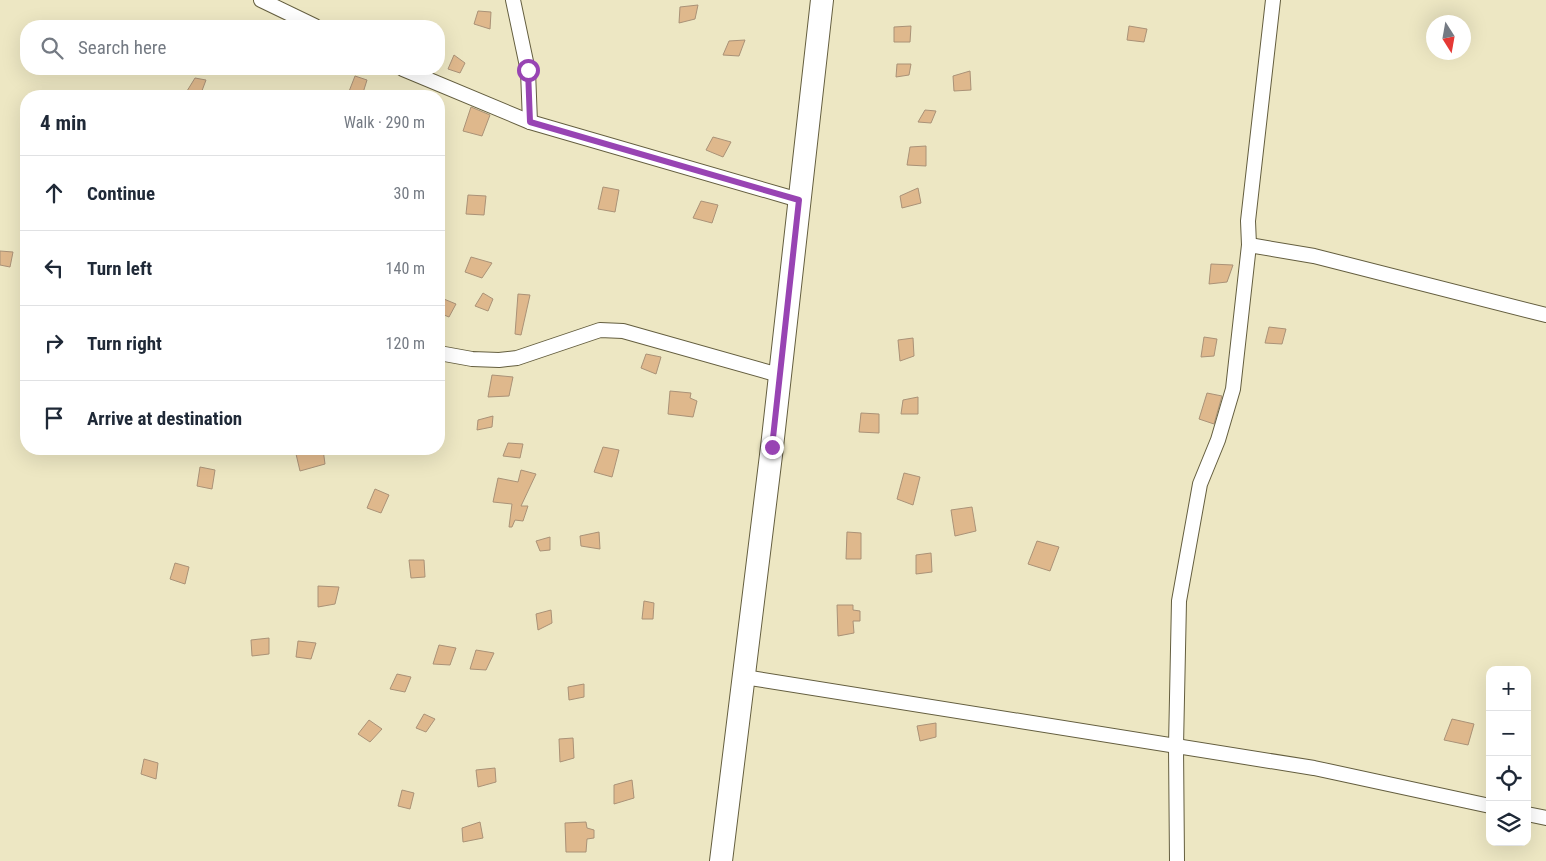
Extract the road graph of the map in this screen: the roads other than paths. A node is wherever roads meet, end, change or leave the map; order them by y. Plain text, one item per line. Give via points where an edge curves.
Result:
1 (261, 0) edge
2 (513, 0) edge
3 (822, 0) edge
4 (1273, 0) edge
5 (303, 20) edge
6 (417, 75) edge
7 (530, 122) junction
8 (799, 200) junction
9 (1249, 245) junction
10 (1546, 315) edge
11 (445, 354) edge
12 (779, 374) junction
13 (744, 677) junction
14 (1176, 746) junction
15 (1486, 805) edge
16 (1531, 815) edge
17 (1546, 818) edge
18 (722, 861) edge
19 (1177, 861) edge

1 - 5 street
2 - 7 street via 528,70
3 - 8 main road
4 - 9 street via 1249,212
6 - 7 street
7 - 8 street
8 - 12 main road
9 - 10 street via 1314,256
9 - 14 street via 1232,389 1218,440 1200,484 1179,601
11 - 12 street via 481,359 517,358 600,330 623,331
12 - 13 main road
13 - 14 street
13 - 18 main road
14 - 15 street via 1314,768
14 - 19 street
16 - 17 street

